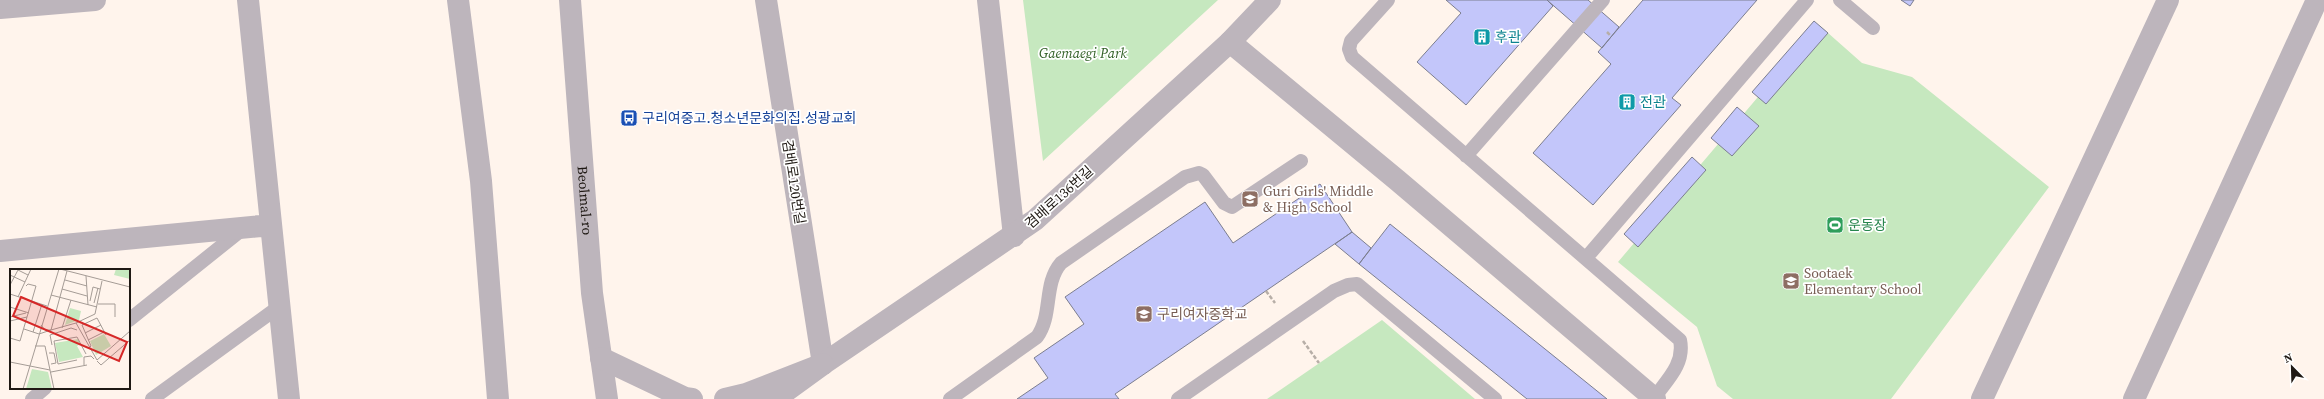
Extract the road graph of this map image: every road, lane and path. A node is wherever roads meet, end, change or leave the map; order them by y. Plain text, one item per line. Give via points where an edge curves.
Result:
1 (95, 0) edge
2 (248, 0) edge
3 (458, 0) edge
4 (570, 0) edge
5 (766, 0) edge
6 (988, 0) edge
7 (1270, 0) edge
8 (1388, 0) edge
9 (1603, 0) edge
10 (1808, 0) edge
11 (1840, 0) edge
12 (2168, 0) edge
13 (2317, 0) edge
14 (0, 8) edge
15 (1873, 28) dead end
16 (1230, 42) junction
17 (1466, 156) junction
18 (1301, 161) dead end
19 (271, 225) junction
20 (244, 228) junction
21 (1014, 236) junction
22 (0, 251) edge
23 (1586, 258) junction
24 (280, 306) junction
25 (130, 319) edge
26 (601, 358) junction
27 (823, 364) junction
28 (44, 389) edge
29 (32, 399) edge
30 (152, 399) edge
31 (289, 399) edge
32 (498, 399) edge
33 (608, 399) edge
34 (692, 399) edge
35 (725, 399) edge
36 (775, 399) edge
37 (950, 399) edge
38 (1178, 399) edge
39 (1496, 399) edge
40 (1654, 399) edge
41 (1982, 399) edge
42 (2134, 399) edge

1 - 14 street
2 - 19 street
3 - 32 street via 481,181
4 - 26 street, Beolmal-ro via 592,293
5 - 27 street, 겸배로120번길
6 - 21 street
7 - 16 street, 겸배로136번길
8 - 17 lane via 1351,41 1349,49 1352,57
9 - 17 lane
10 - 23 lane
11 - 15 lane
12 - 41 street
13 - 42 street
16 - 21 street, 겸배로136번길 via 1035,220
16 - 40 street
17 - 23 lane
18 - 37 lane via 1232,207 1224,203 1203,175 1199,173 1185,177 1061,263 1052,276 1045,323 1037,337
19 - 20 street
19 - 24 street
20 - 22 street
20 - 25 lane
21 - 27 street, 겸배로136번길
23 - 40 lane via 1680,340 1683,352 1681,360
24 - 30 lane
24 - 31 street
26 - 33 street, Beolmal-ro
26 - 34 street
27 - 35 street via 746,394
27 - 36 street
28 - 29 lane
38 - 39 lane via 1334,291 1357,284

